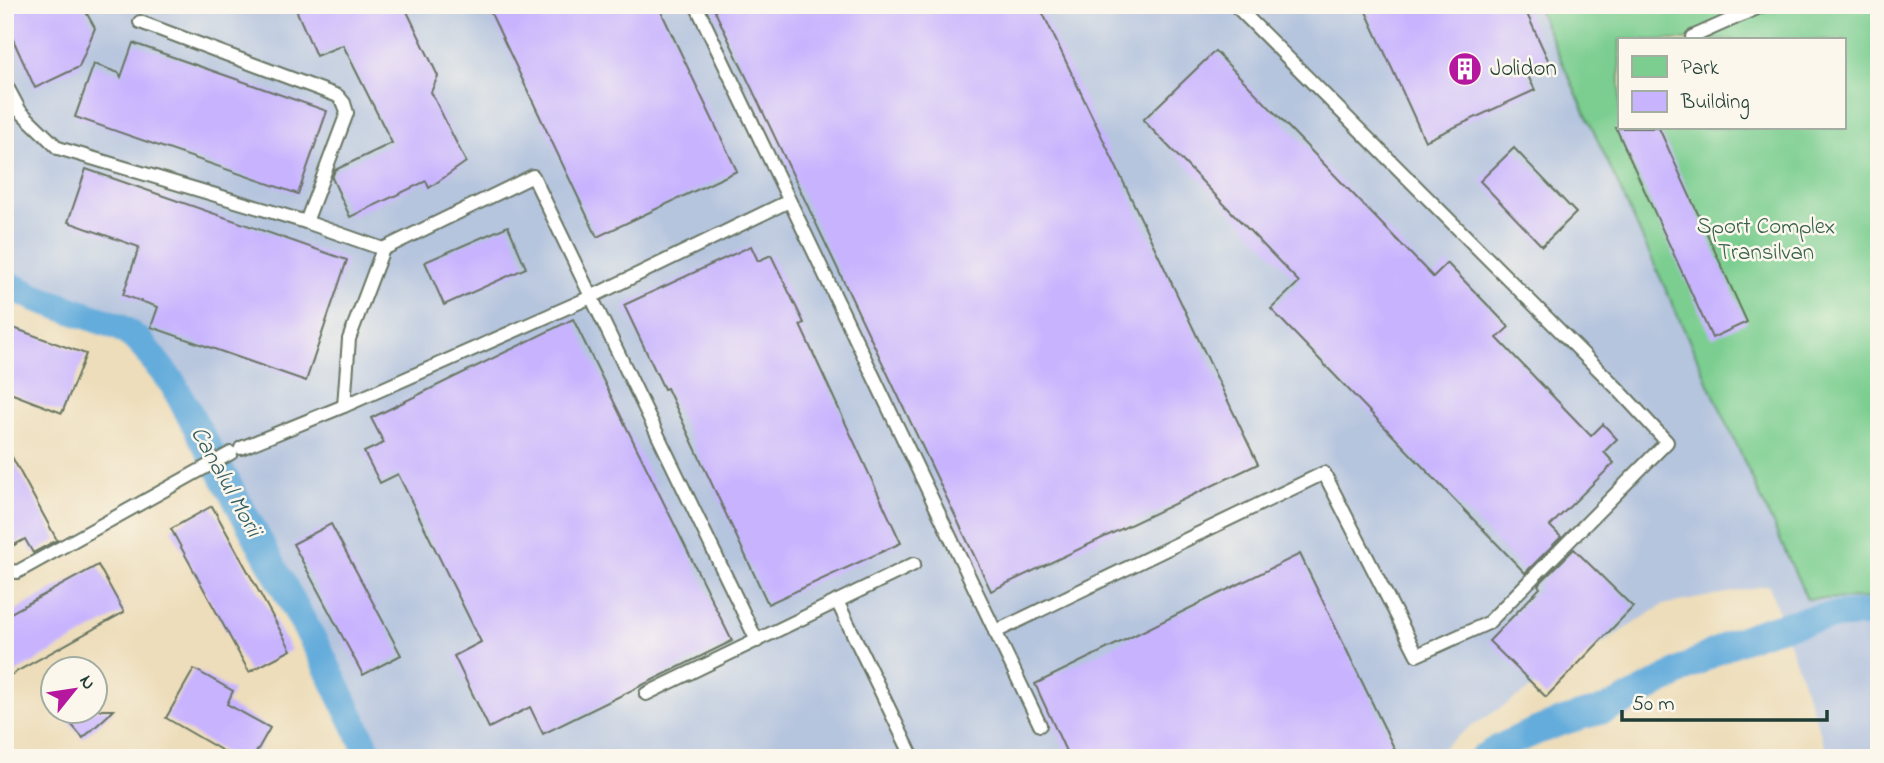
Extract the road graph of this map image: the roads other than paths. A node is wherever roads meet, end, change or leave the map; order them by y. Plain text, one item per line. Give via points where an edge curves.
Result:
1 (696, 5) edge
2 (1235, 5) edge
3 (1764, 5) edge
4 (140, 22) dead end
5 (1692, 37) dead end
6 (5, 83) edge
7 (789, 201) junction
8 (306, 222) junction
9 (383, 248) junction
10 (591, 297) junction
11 (344, 406) junction
12 (914, 564) dead end
13 (5, 569) edge
14 (837, 601) junction
15 (995, 632) junction
16 (757, 641) junction
17 (646, 694) dead end
18 (1040, 725) dead end
19 (913, 758) edge

1 - 7 lane
2 - 15 lane via 1667,442 1488,623 1418,655 1324,473
3 - 5 lane
4 - 8 lane via 338,96 344,103 346,113
6 - 8 lane via 20,111 58,148
7 - 10 lane
7 - 15 lane
8 - 9 lane
9 - 10 lane via 533,176
9 - 11 lane via 349,339
10 - 11 lane
10 - 16 lane
11 - 13 lane via 236,450 17,572
12 - 14 lane
14 - 16 lane
14 - 19 lane
15 - 18 lane
16 - 17 lane

